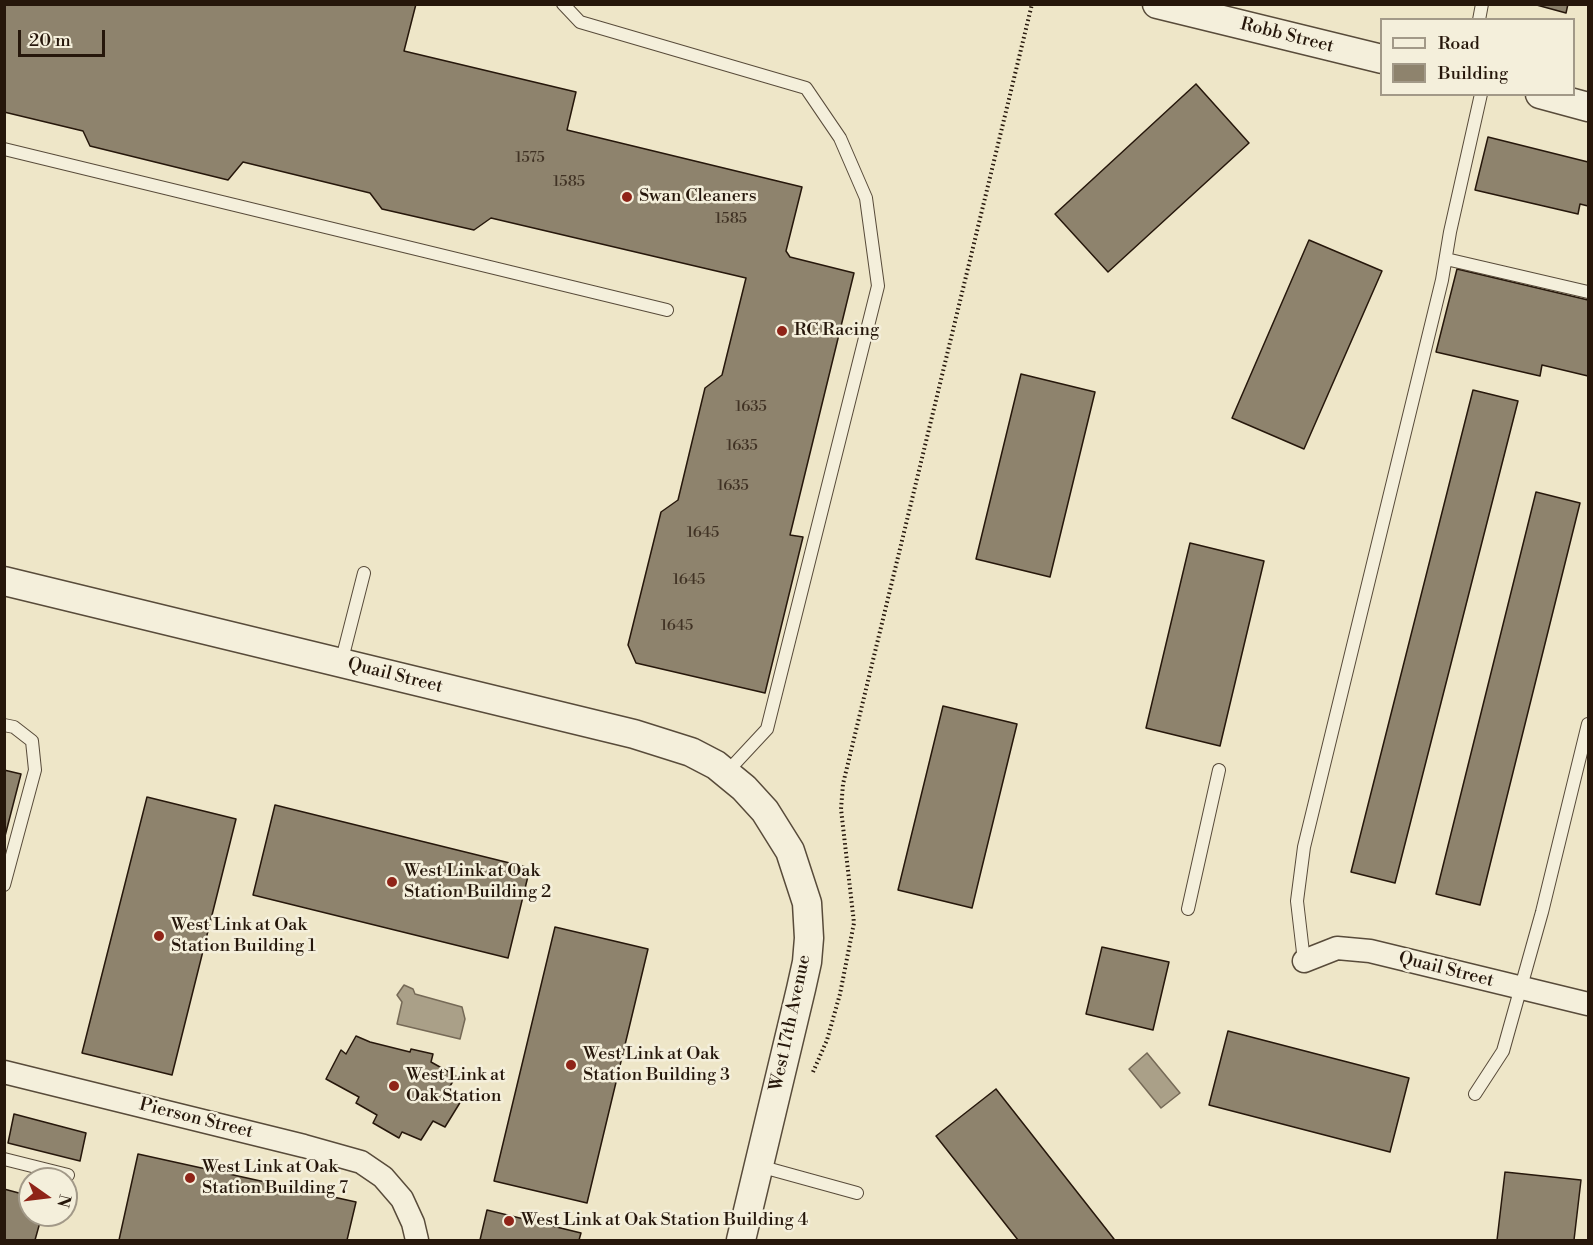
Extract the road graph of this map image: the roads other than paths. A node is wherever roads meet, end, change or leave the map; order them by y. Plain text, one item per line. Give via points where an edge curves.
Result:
1 (563, 4) edge
2 (1157, 5) edge
3 (1380, 59) edge
4 (1480, 96) edge
5 (1547, 96) edge
6 (1588, 107) edge
7 (4, 149) edge
8 (1446, 259) junction
9 (1588, 292) edge
10 (668, 310) dead end
11 (364, 573) dead end
12 (4, 581) edge
13 (341, 663) junction
14 (1588, 724) edge
15 (4, 725) edge
16 (1219, 770) dead end
17 (726, 773) junction
18 (765, 811) joint
19 (4, 885) edge
20 (1188, 909) dead end
21 (1304, 961) joint
22 (1521, 988) junction
23 (1588, 1004) edge
24 (4, 1072) edge
25 (1475, 1094) dead end
26 (4, 1159) edge
27 (759, 1166) junction
28 (36, 1167) edge
29 (857, 1193) dead end
30 (417, 1240) edge
31 (741, 1240) edge

1 - 17 lane via 580,21 806,88 840,138 866,198 878,286 767,729
2 - 3 street, Robb Street
4 - 8 lane
5 - 6 street
7 - 10 lane
8 - 9 lane
8 - 21 lane via 1304,847 1297,901
11 - 13 lane
12 - 13 street, Quail Street
13 - 17 street, Quail Street via 658,741 691,752
14 - 22 lane
15 - 19 lane via 14,727 32,741 36,770
16 - 20 lane
17 - 18 street, Quail Street
18 - 27 street, West 17th Avenue via 799,873 807,903 809,938 807,962
21 - 22 street, Quail Street via 1337,948 1370,951
22 - 23 street, Quail Street
22 - 25 lane via 1503,1051
24 - 30 street, Pierson Street via 361,1162 402,1199
26 - 28 lane
27 - 29 lane
27 - 31 street, West 17th Avenue

